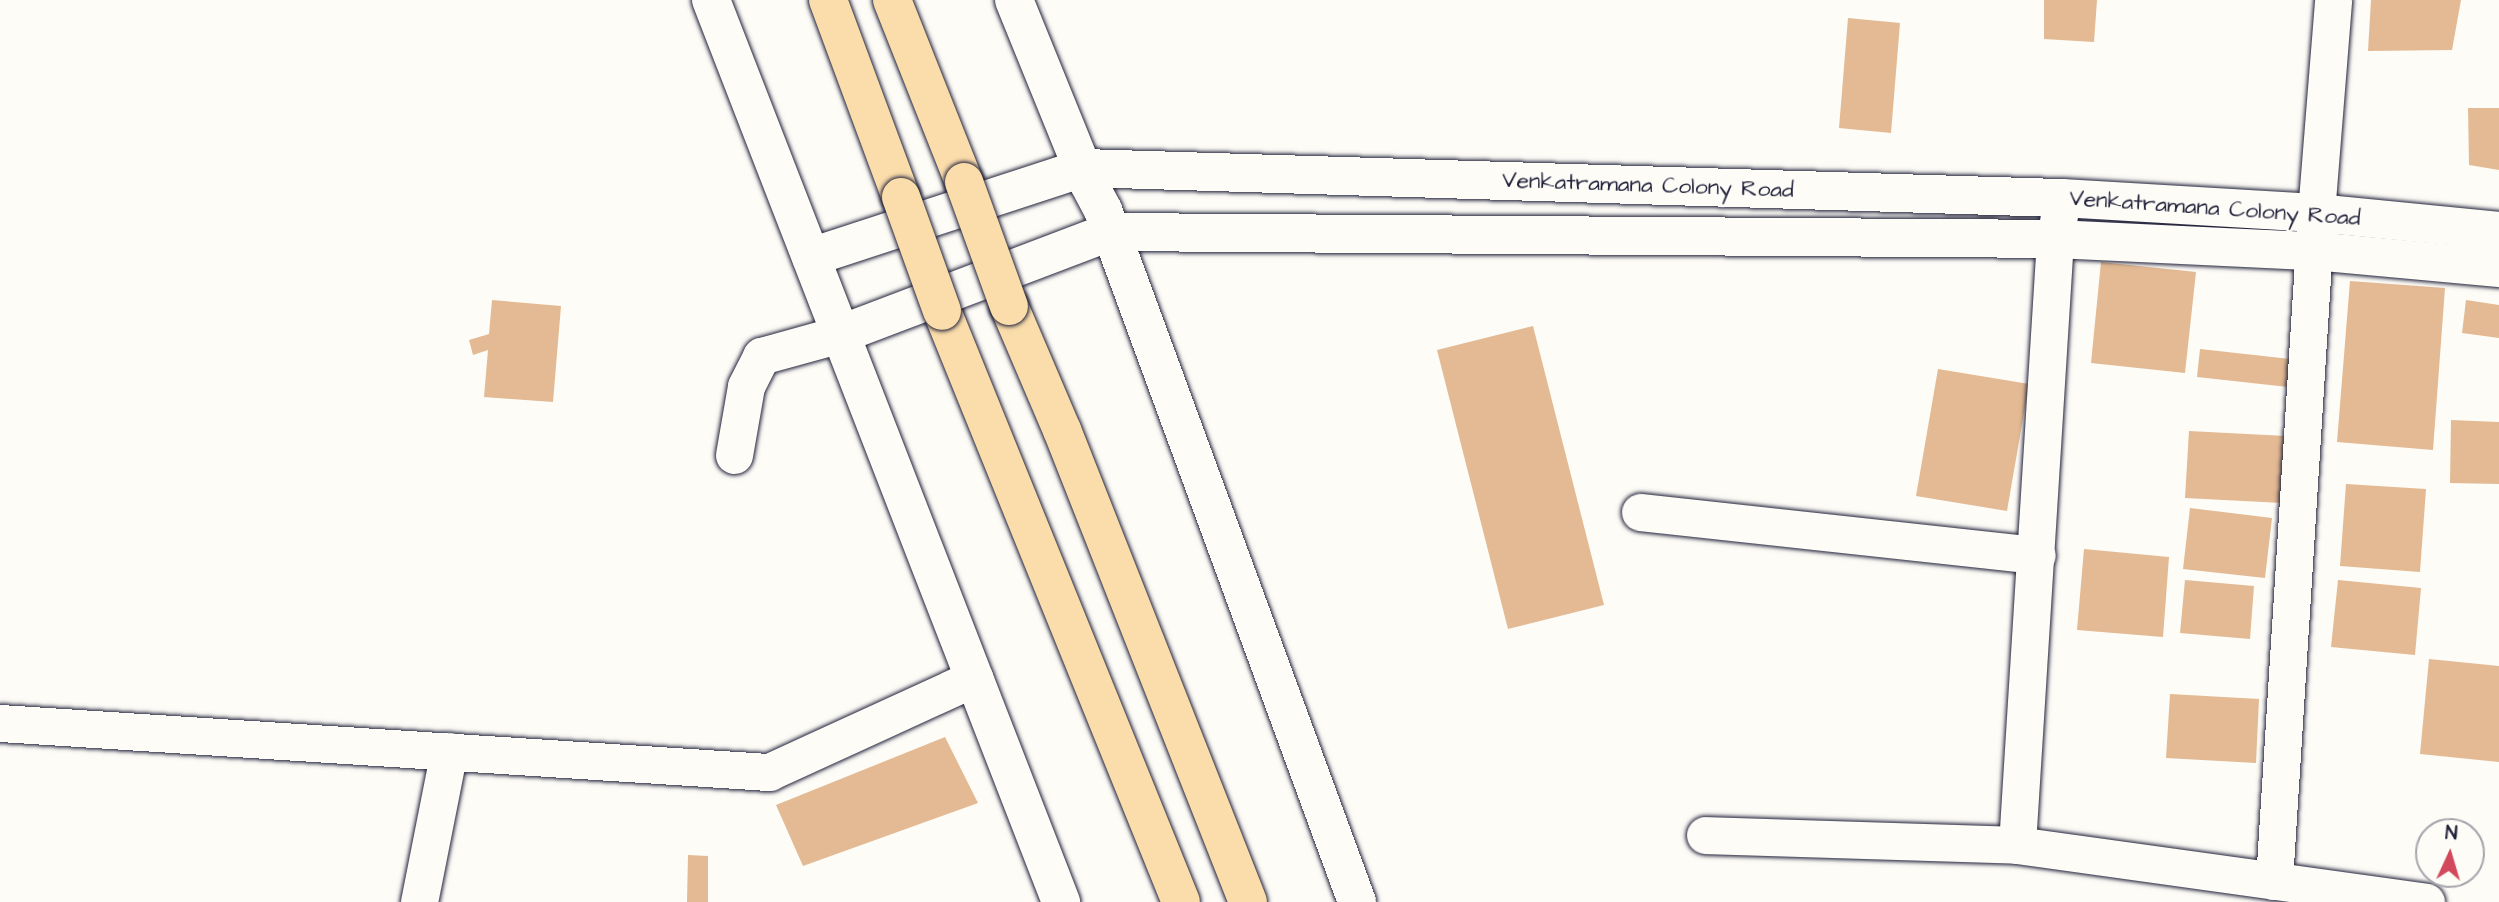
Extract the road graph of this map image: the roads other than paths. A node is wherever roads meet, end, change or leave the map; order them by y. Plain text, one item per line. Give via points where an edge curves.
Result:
1 (711, 0) edge
2 (828, 0) edge
3 (891, 0) edge
4 (1014, 0) edge
5 (2333, 0) edge
6 (1083, 168) junction
7 (2062, 198) junction
8 (2316, 213) junction
9 (2499, 231) edge
10 (1110, 232) junction
11 (2055, 239) junction
12 (2314, 251) junction
13 (811, 257) junction
14 (2499, 268) edge
15 (841, 334) junction
16 (734, 455) dead end
17 (1640, 512) dead end
18 (2037, 555) junction
19 (974, 678) junction
20 (0, 723) edge
21 (449, 751) junction
22 (1705, 835) dead end
23 (2017, 845) junction
24 (2274, 881) junction
25 (419, 902) edge
26 (1061, 902) edge
27 (1181, 902) edge
28 (1248, 902) edge
29 (1357, 902) edge
30 (2426, 902) edge

1 - 13 main road
2 - 27 highway, bridge via 942,311
3 - 28 highway, bridge
4 - 6 main road
5 - 8 street
6 - 7 main road, Venkatramana Colony Road
6 - 10 main road
6 - 13 main road, Venkatramana Colony Road
7 - 8 main road, Venkatramana Colony Road
7 - 11 street
8 - 9 main road, Venkatramana Colony Road
8 - 12 street
10 - 11 main road
10 - 15 main road
10 - 29 main road
11 - 12 main road
11 - 18 street
12 - 14 main road
12 - 24 street
13 - 15 main road
15 - 16 street via 761,356 746,386
15 - 19 main road
17 - 18 street
18 - 23 street
19 - 21 street via 769,772
19 - 26 main road
20 - 21 street
21 - 25 street
22 - 23 street
23 - 24 street
24 - 30 street

